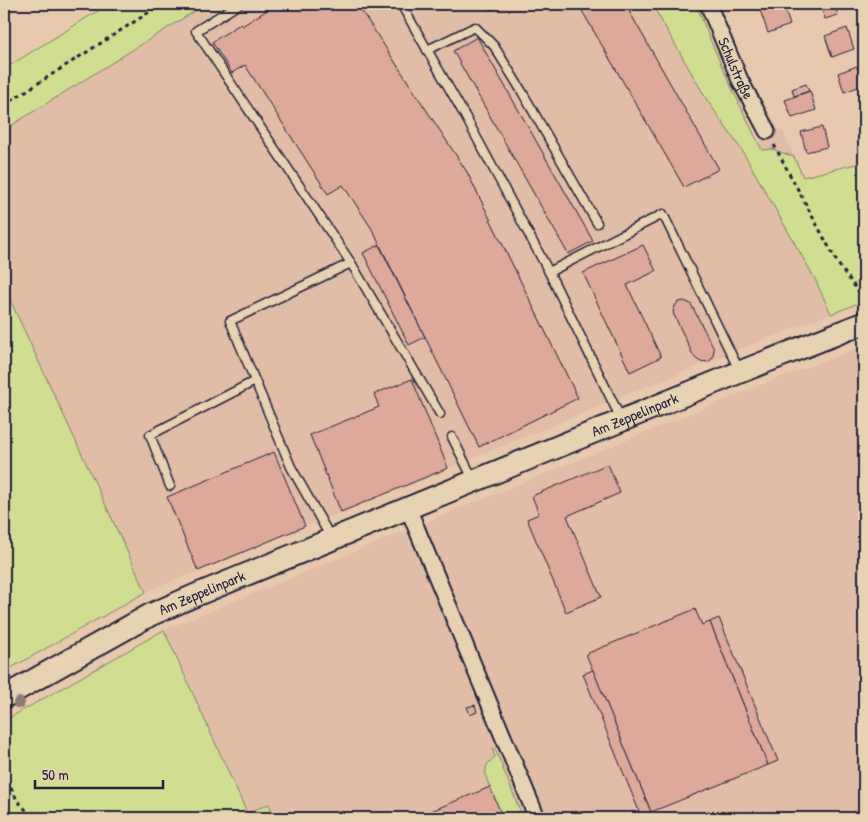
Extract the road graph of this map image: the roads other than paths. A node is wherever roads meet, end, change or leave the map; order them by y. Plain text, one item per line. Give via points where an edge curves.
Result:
1 (239, 4) edge
2 (401, 4) edge
3 (708, 4) edge
4 (427, 50) junction
5 (767, 131) road end
6 (597, 224) dead end
7 (352, 263) junction
8 (549, 272) junction
9 (864, 323) edge
10 (740, 372) junction
11 (255, 381) junction
12 (440, 414) dead end
13 (621, 420) junction
14 (452, 437) dead end
15 (474, 481) junction
16 (170, 486) dead end
17 (408, 508) junction
18 (332, 539) junction
19 (4, 698) edge
20 (537, 818) edge

1 - 7 lane via 196,31
2 - 4 lane
3 - 5 street, Schulstraße via 740,80
4 - 6 lane via 475,27 494,46
4 - 8 lane
7 - 11 lane via 230,321
7 - 12 lane
8 - 10 lane via 663,214
8 - 13 lane
9 - 10 main road, Am Zeppelinpark
10 - 13 main road, Am Zeppelinpark
11 - 16 lane via 150,435
11 - 18 lane via 290,467
13 - 15 main road, Am Zeppelinpark
14 - 15 lane
15 - 17 main road, Am Zeppelinpark
17 - 18 main road, Am Zeppelinpark
17 - 20 street
18 - 19 main road, Am Zeppelinpark via 150,616

